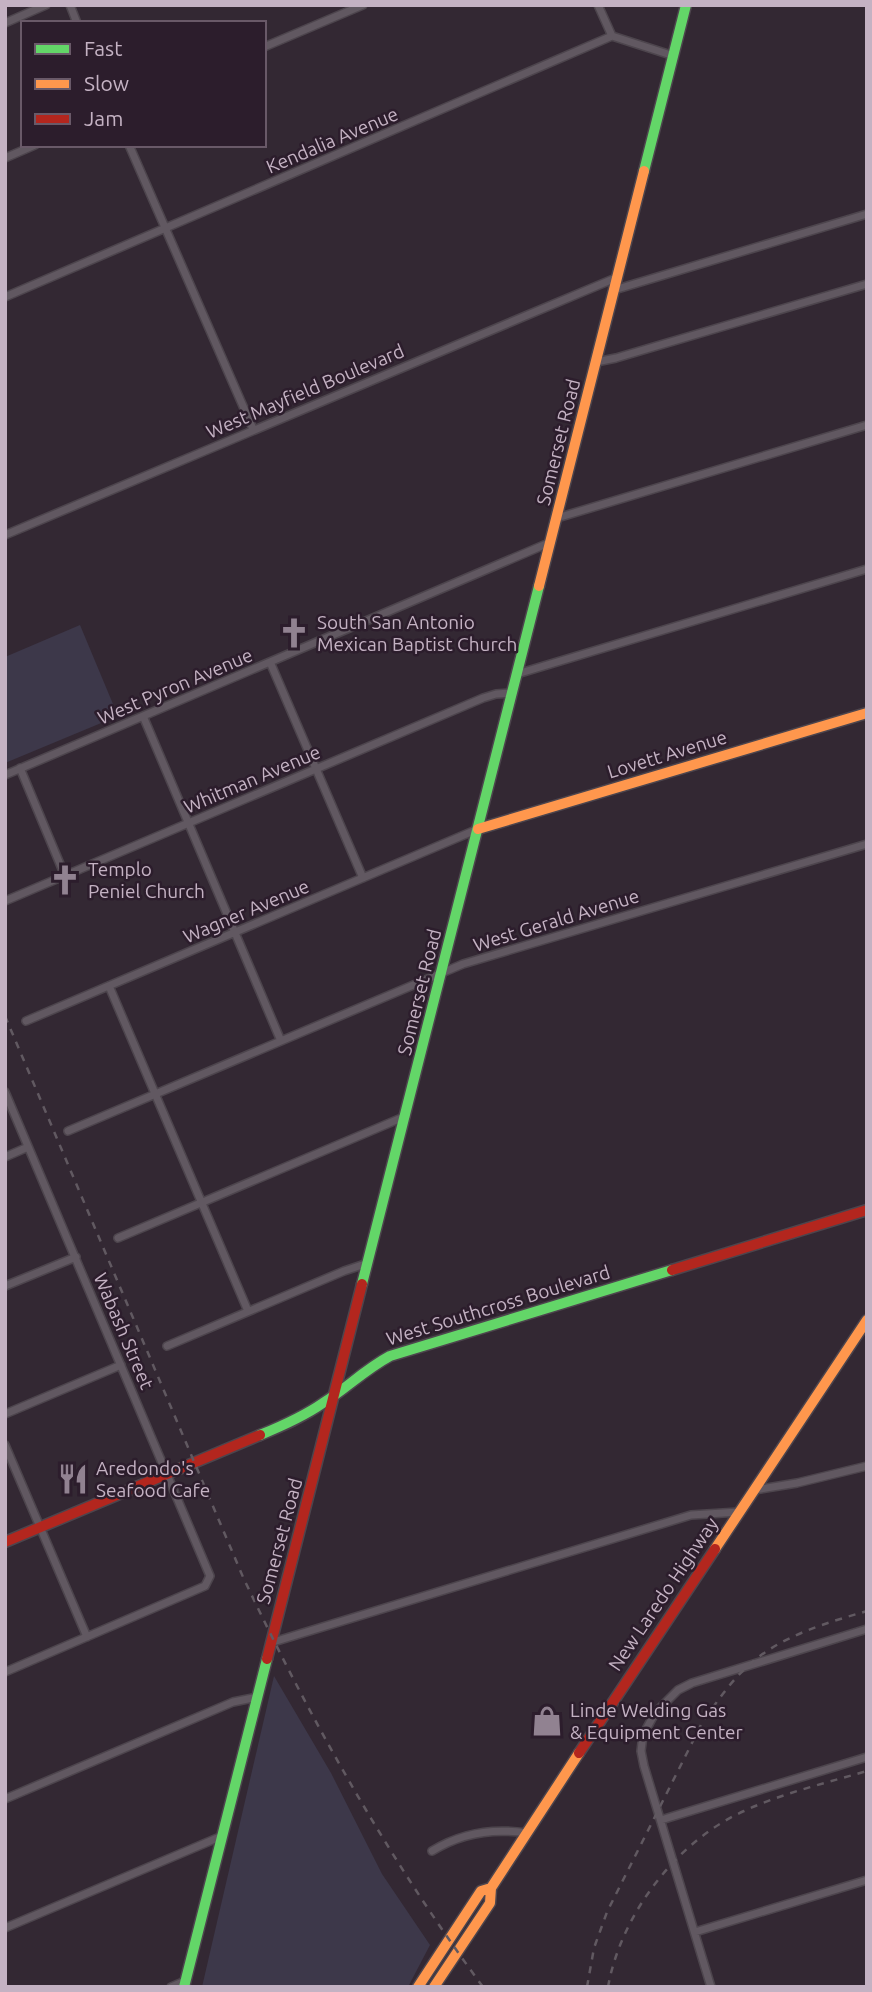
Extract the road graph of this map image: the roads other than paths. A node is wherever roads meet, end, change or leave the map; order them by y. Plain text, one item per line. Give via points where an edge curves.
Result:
1 (46, 5) edge
2 (363, 5) edge
3 (598, 5) edge
4 (686, 5) edge
5 (5, 23) edge
6 (612, 36) junction
7 (266, 46) edge
8 (674, 56) junction
9 (30, 147) edge
10 (130, 147) edge
11 (5, 158) edge
12 (867, 214) edge
13 (166, 228) junction
14 (618, 277) junction
15 (867, 284) edge
16 (614, 290) junction
17 (5, 297) edge
18 (596, 362) junction
19 (867, 425) edge
20 (253, 429) junction
21 (557, 518) junction
22 (5, 535) edge
23 (551, 542) junction
24 (867, 569) edge
25 (270, 663) junction
26 (517, 674) junction
27 (512, 693) junction
28 (867, 713) edge
29 (143, 716) junction
30 (20, 768) junction
31 (316, 769) junction
32 (5, 775) edge
33 (189, 823) junction
34 (478, 829) junction
35 (867, 844) edge
36 (65, 876) junction
37 (363, 878) junction
38 (5, 901) edge
39 (235, 932) junction
40 (442, 973) junction
41 (109, 986) junction
42 (26, 1021) dead end
43 (281, 1041) junction
44 (5, 1092) edge
45 (155, 1094) junction
46 (406, 1116) junction
47 (68, 1131) dead end
48 (28, 1147) junction
49 (5, 1157) edge
50 (201, 1203) junction
51 (867, 1210) edge
52 (118, 1238) dead end
53 (76, 1257) junction
54 (369, 1263) junction
55 (5, 1286) edge
56 (247, 1311) junction
57 (867, 1320) edge
58 (167, 1346) dead end
59 (121, 1365) junction
60 (335, 1395) junction
61 (5, 1414) edge
62 (5, 1445) edge
63 (867, 1466) edge
64 (167, 1473) junction
65 (753, 1490) junction
66 (739, 1512) junction
67 (40, 1528) junction
68 (5, 1542) edge
69 (867, 1629) edge
70 (86, 1637) junction
71 (270, 1643) junction
72 (5, 1672) edge
73 (258, 1697) junction
74 (867, 1757) edge
75 (5, 1798) edge
76 (661, 1820) junction
77 (526, 1833) junction
78 (222, 1836) junction
79 (432, 1851) dead end
80 (867, 1880) edge
81 (491, 1888) junction
82 (5, 1928) edge
83 (695, 1932) junction
84 (185, 1984) edge
85 (171, 1987) edge
86 (418, 1987) edge
87 (434, 1987) edge
88 (711, 1987) edge

1 - 5 street
2 - 7 street
3 - 6 street
4 - 8 main road, Somerset Road
6 - 8 street
6 - 13 street, Kendalia Avenue
8 - 14 main road, Somerset Road
9 - 11 street
10 - 13 street
12 - 16 street
13 - 17 street, Kendalia Avenue
13 - 20 street
14 - 16 main road, Somerset Road
14 - 20 street, West Mayfield Boulevard
15 - 18 street
16 - 18 main road, Somerset Road
18 - 21 main road, Somerset Road
19 - 21 street
20 - 22 street, West Mayfield Boulevard
21 - 23 main road, Somerset Road
23 - 25 street, West Pyron Avenue
23 - 26 main road, Somerset Road
24 - 26 street
25 - 29 street, West Pyron Avenue
25 - 31 street
26 - 27 main road, Somerset Road
27 - 31 street, Whitman Avenue via 483,698
27 - 34 main road, Somerset Road
28 - 34 main road, Lovett Avenue
29 - 30 street, West Pyron Avenue
29 - 33 street
30 - 32 street, West Pyron Avenue
30 - 36 street
31 - 33 street, Whitman Avenue
31 - 37 street
33 - 36 street, Whitman Avenue
33 - 39 street
34 - 37 street, Wagner Avenue
34 - 40 main road, Somerset Road
35 - 40 street, West Gerald Avenue
36 - 38 street, Whitman Avenue
37 - 39 street, Wagner Avenue
39 - 41 street, Wagner Avenue
39 - 43 street
40 - 43 street, West Gerald Avenue
40 - 46 main road, Somerset Road
41 - 42 street, Wagner Avenue
41 - 45 street
43 - 45 street, West Gerald Avenue
44 - 48 street, Wabash Street
45 - 47 street, West Gerald Avenue
45 - 50 street
46 - 50 street
46 - 54 main road, Somerset Road
48 - 49 street
48 - 53 street, Wabash Street
50 - 52 street
50 - 56 street
51 - 60 main road, West Southcross Boulevard via 408,1350 377,1363
53 - 55 street
53 - 59 street, Wabash Street
54 - 56 street
54 - 60 main road, Somerset Road
56 - 58 street
57 - 65 main road, New Laredo Highway
59 - 61 street
59 - 64 street, Wabash Street
60 - 64 main road, West Southcross Boulevard via 293,1421
60 - 71 main road, Somerset Road
62 - 67 street
63 - 65 street
64 - 67 main road, West Southcross Boulevard
64 - 70 street, Wabash Street via 209,1571 208,1584
65 - 66 main road, New Laredo Highway
66 - 71 street via 691,1516
66 - 77 main road, New Laredo Highway
67 - 68 main road, West Southcross Boulevard
67 - 70 street
69 - 76 street via 692,1683 666,1701 642,1742 644,1766
70 - 72 street
71 - 73 main road, Somerset Road
73 - 75 street via 233,1702
73 - 78 main road, Somerset Road
74 - 76 street
76 - 83 street
77 - 79 street via 500,1829 452,1840
77 - 81 main road, New Laredo Highway
78 - 82 street
78 - 84 main road, Somerset Road
80 - 83 street
81 - 86 main road, New Laredo Highway via 481,1891
81 - 87 main road, New Laredo Highway via 490,1903
83 - 88 street
84 - 85 street

